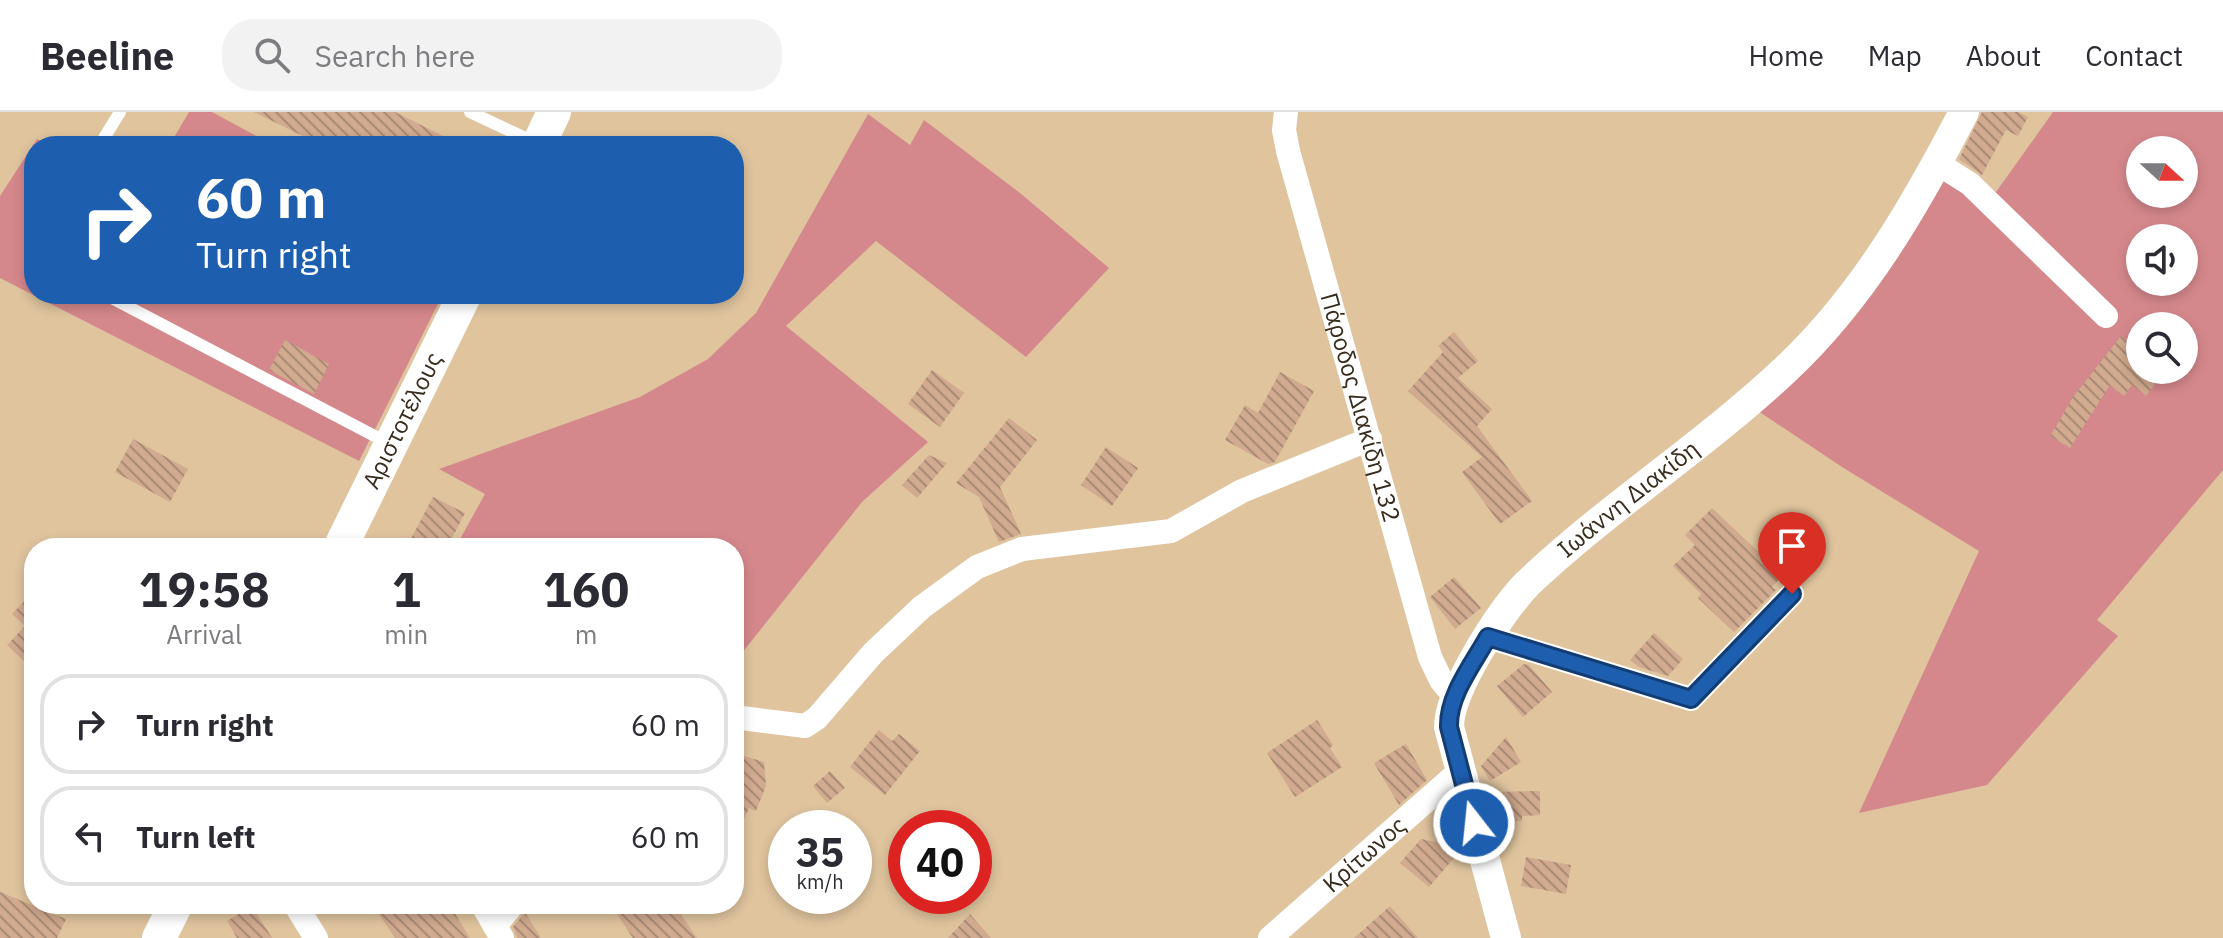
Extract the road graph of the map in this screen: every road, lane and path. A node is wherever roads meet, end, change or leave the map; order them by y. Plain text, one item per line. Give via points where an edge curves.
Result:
1 (120, 112) edge
2 (470, 112) edge
3 (554, 112) edge
4 (1286, 112) edge
5 (1964, 112) edge
6 (105, 136) edge
7 (519, 136) edge
8 (542, 136) edge
9 (1937, 163) junction
10 (123, 304) edge
11 (460, 304) edge
12 (2106, 316) dead end
13 (1370, 439) junction
14 (391, 445) junction
15 (345, 538) edge
16 (1792, 594) dead end
17 (1488, 637) junction
18 (1455, 697) junction
19 (744, 718) edge
20 (1460, 771) junction
21 (171, 914) edge
22 (301, 914) edge
23 (488, 914) edge
24 (508, 914) edge
25 (499, 932) edge
26 (159, 938) edge
27 (316, 938) edge
28 (1270, 938) edge
29 (1506, 938) edge

1 - 6 lane
2 - 7 lane
3 - 8 main road
4 - 13 street, Πάροδος Διακίδη 132 via 1291,165
5 - 9 street, Ιωάννη Διακίδη
9 - 12 street via 1970,184
9 - 17 street, Ιωάννη Διακίδη via 1891,243 1819,335 1745,405 1538,573
10 - 14 lane
11 - 14 main road, Αριστοτέλους
13 - 18 street, Πάροδος Διακίδη 132 via 1430,657
13 - 19 street via 1242,491 1171,531 1044,545 997,557 922,607 805,726
14 - 15 main road, Αριστοτέλους
16 - 17 street via 1691,699
17 - 18 street, Ιωάννη Διακίδη
18 - 20 street, Ιωάννη Διακίδη via 1449,727
20 - 28 street, Κρίτωνος
20 - 29 street, Ιωάννη Διακίδη
21 - 26 main road
22 - 27 street
23 - 25 street
24 - 25 street

